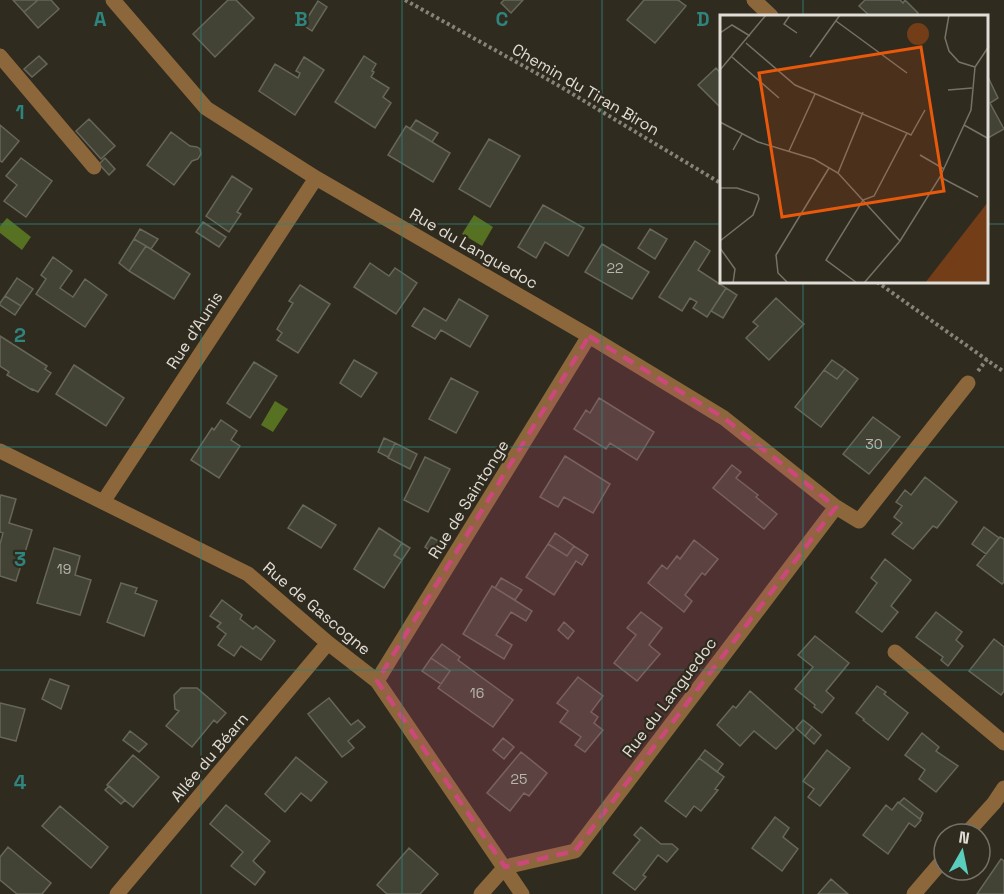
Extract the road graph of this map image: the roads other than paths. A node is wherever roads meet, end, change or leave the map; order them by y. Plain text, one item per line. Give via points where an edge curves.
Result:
1 (113, 0) edge
2 (754, 0) edge
3 (770, 15) edge
4 (0, 56) edge
5 (94, 167) dead end
6 (316, 178) junction
7 (589, 336) junction
8 (968, 383) dead end
9 (0, 451) edge
10 (103, 502) junction
11 (836, 507) junction
12 (328, 643) junction
13 (895, 652) dead end
14 (377, 681) junction
15 (1004, 743) edge
16 (1004, 788) edge
17 (999, 806) edge
18 (980, 822) edge
19 (504, 867) junction
20 (932, 873) edge
21 (117, 894) edge
22 (482, 894) edge
23 (522, 894) edge
24 (914, 894) edge

1 - 6 street, Rue du Languedoc via 207,108
2 - 3 street
4 - 5 street
6 - 7 street, Rue du Languedoc
6 - 10 street, Rue d'Aunis
7 - 11 street, Rue du Languedoc via 724,418
7 - 14 street, Rue de Saintonge
8 - 11 street, Rue du Languedoc via 859,520
9 - 10 street, Rue de Gascogne
10 - 12 street, Rue de Gascogne via 248,574
11 - 19 street, Rue du Languedoc via 575,851
12 - 14 street, Rue de Gascogne
12 - 21 street, Allée du Béarn
13 - 15 street
14 - 19 street, Rue de Gascogne
16 - 17 street
17 - 18 street
19 - 22 street
19 - 23 street, Rue de Gascogne
20 - 24 street

